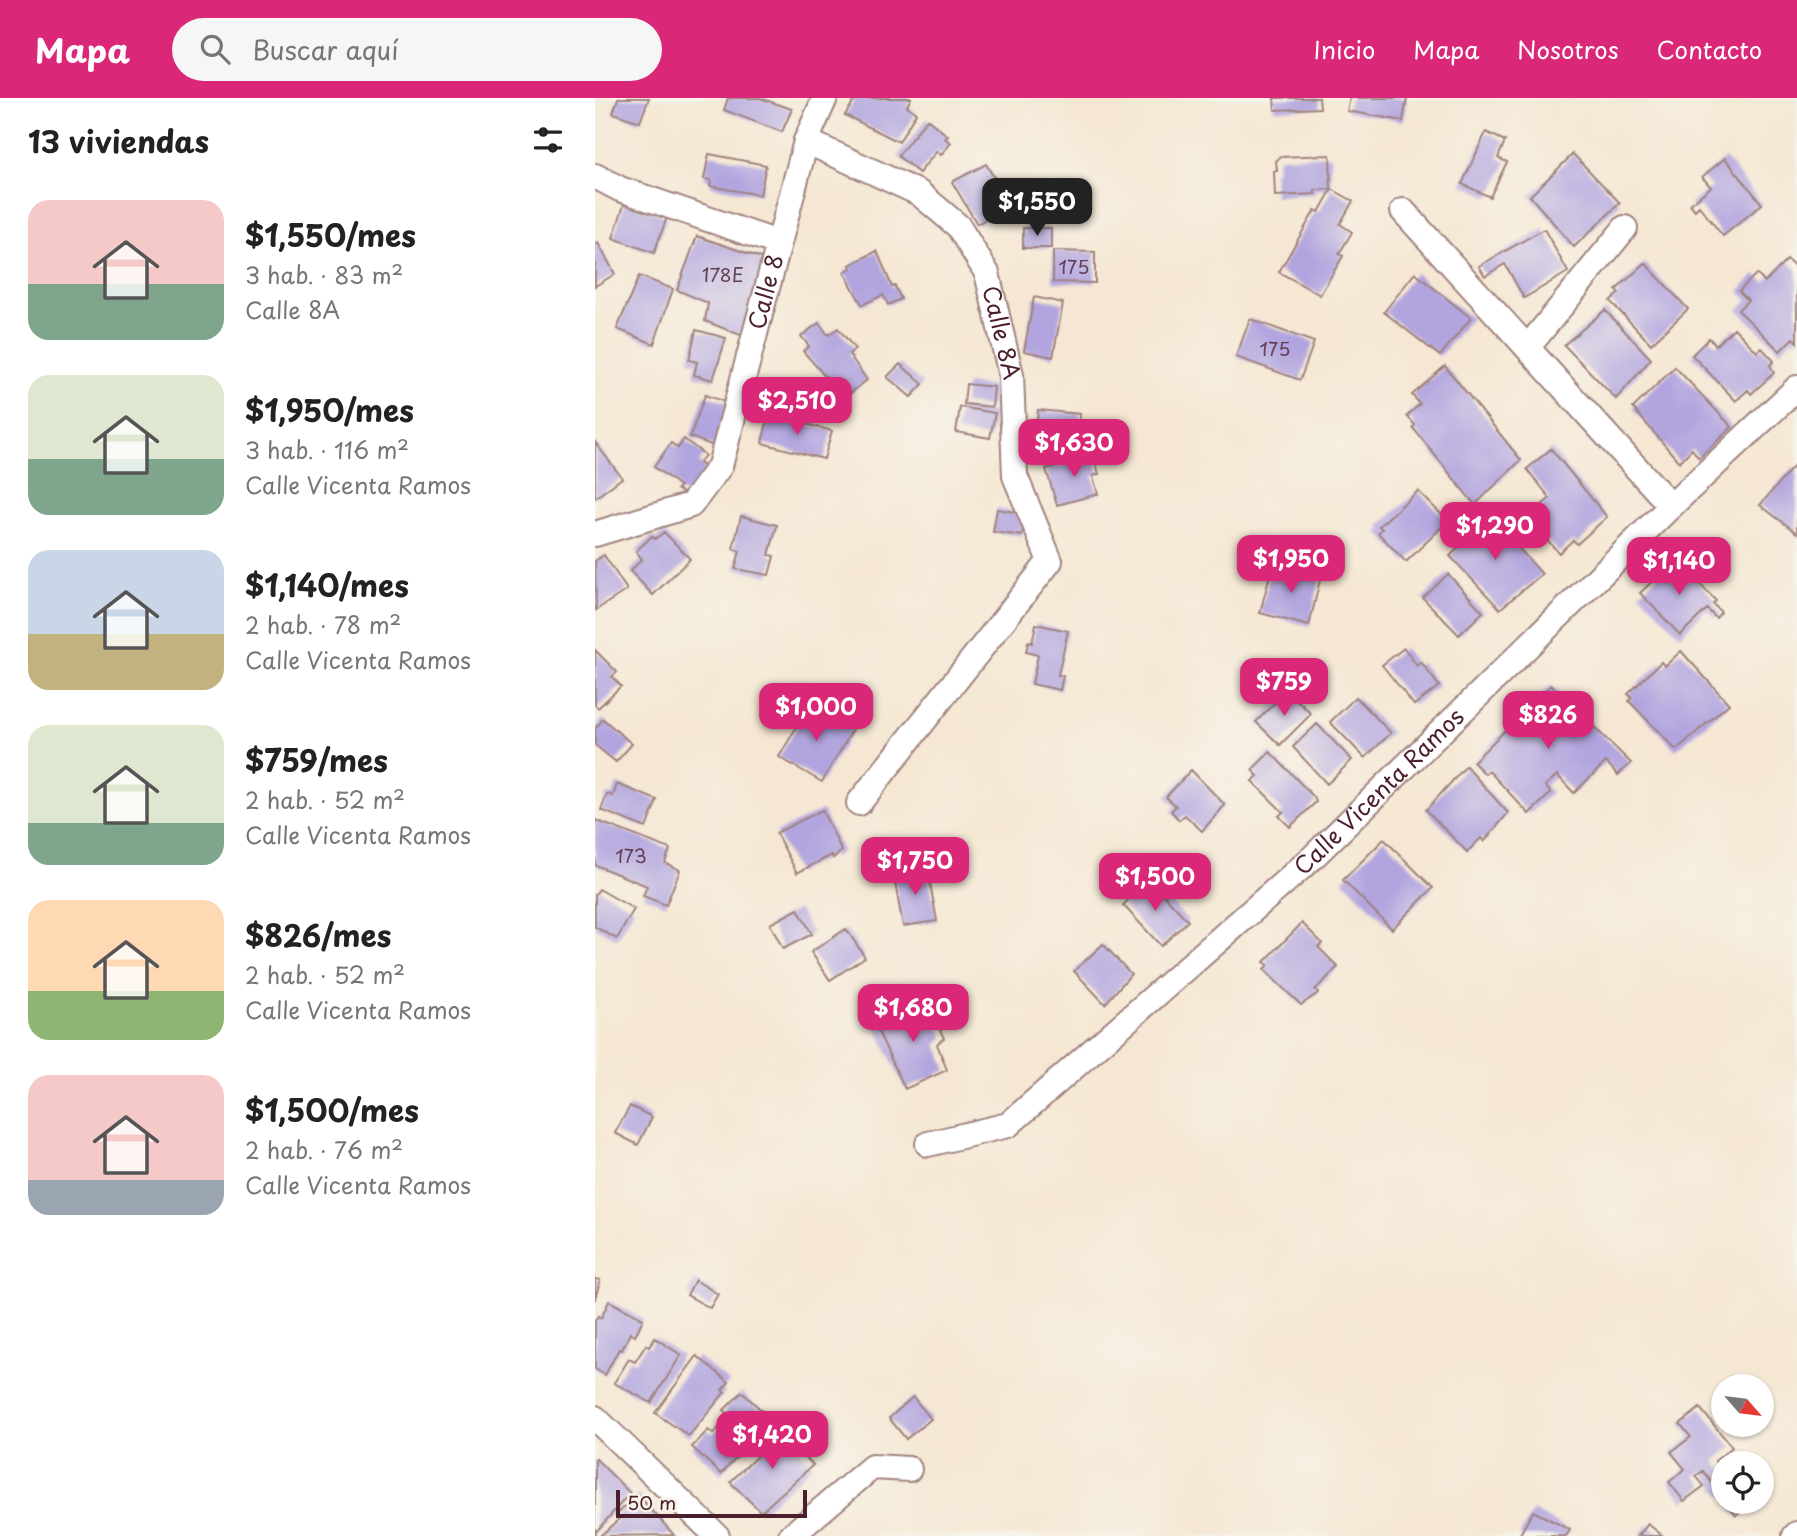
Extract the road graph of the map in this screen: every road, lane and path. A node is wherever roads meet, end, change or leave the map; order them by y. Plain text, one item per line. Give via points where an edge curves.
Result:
1 (825, 98) edge
2 (806, 141) junction
3 (595, 176) edge
4 (1403, 211) dead end
5 (1625, 228) dead end
6 (778, 243) junction
7 (1528, 346) junction
8 (1797, 388) edge
9 (1671, 506) junction
10 (595, 534) edge
11 (859, 803) dead end
12 (928, 1144) dead end
13 (595, 1418) edge
14 (909, 1469) dead end
15 (717, 1536) edge
16 (791, 1536) edge

1 - 2 street, Calle 8
2 - 6 street, Calle 8
2 - 11 street, Calle 8A via 919,193 958,226 987,273 1011,375 1015,476 1050,561
3 - 6 street via 620,189
4 - 7 street
5 - 7 street
6 - 10 street, Calle 8 via 720,466 691,505
7 - 9 street
8 - 9 street, Calle Vicenta Ramos
9 - 12 street, Calle Vicenta Ramos via 1312,859 1008,1125
13 - 15 street
14 - 16 street via 871,1467

